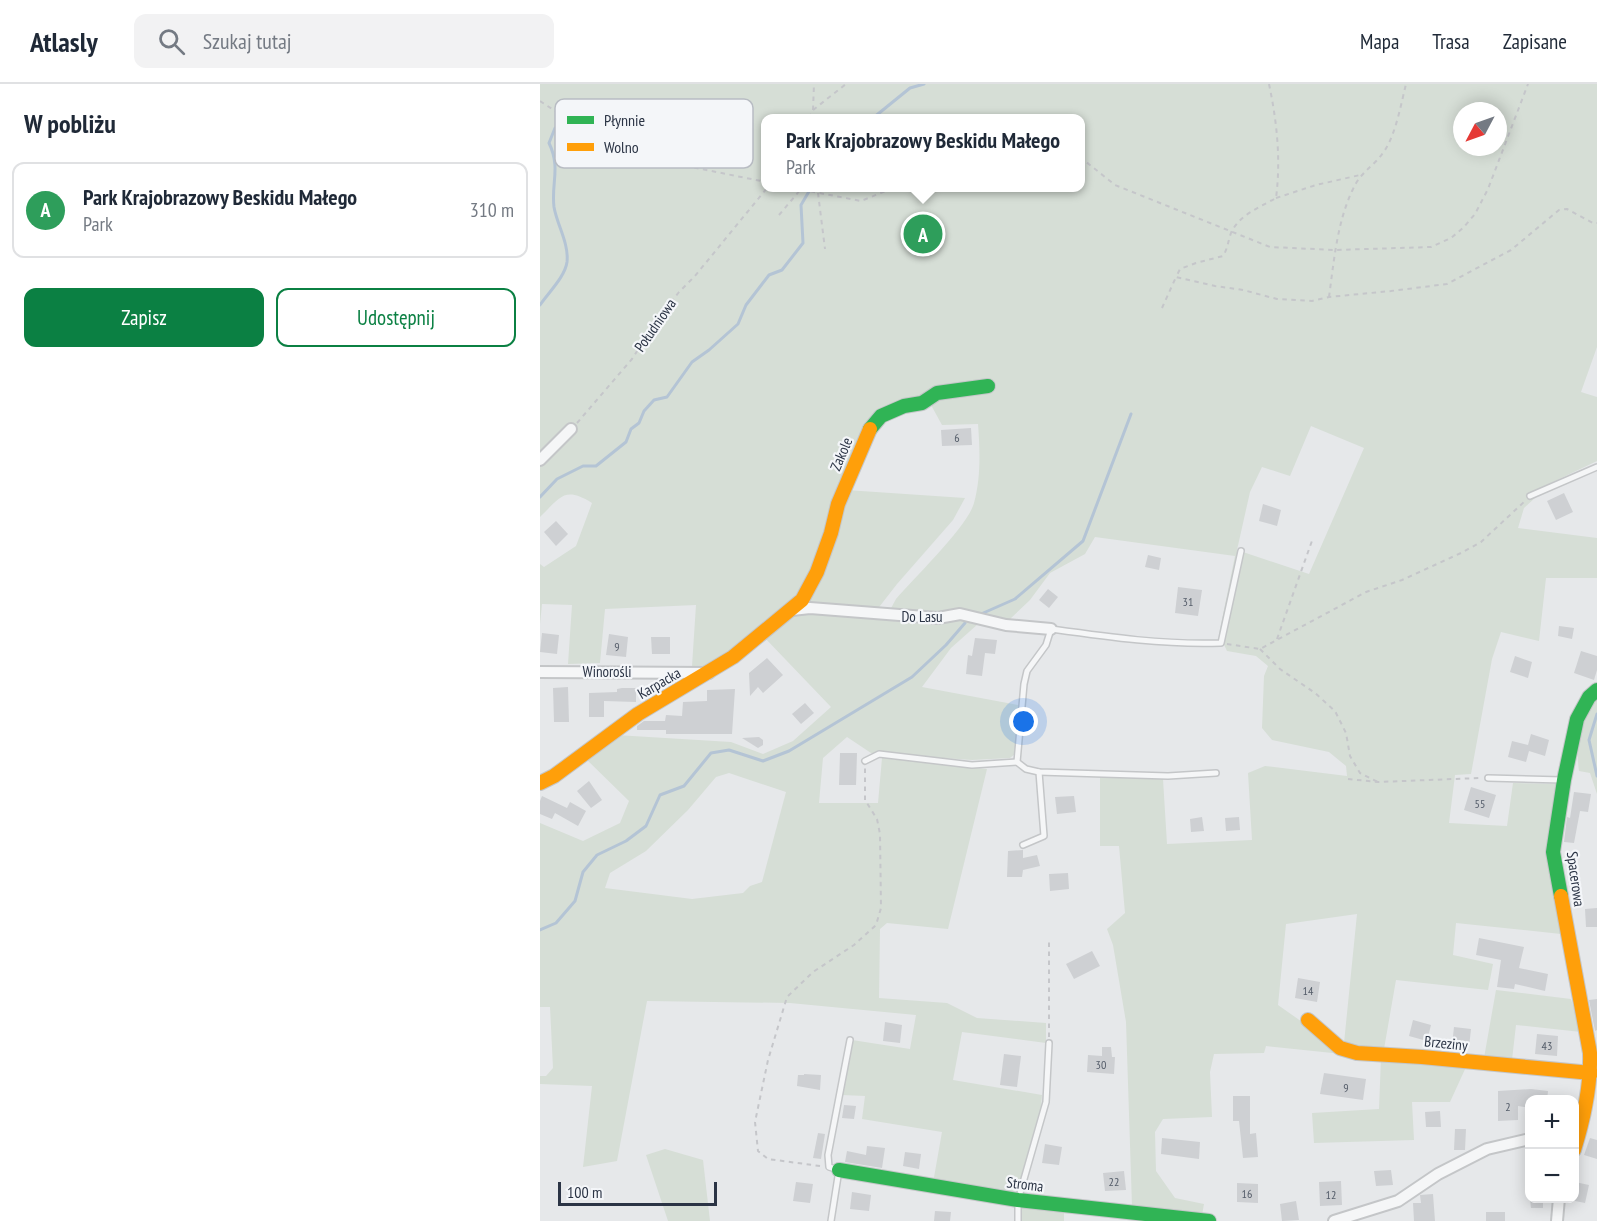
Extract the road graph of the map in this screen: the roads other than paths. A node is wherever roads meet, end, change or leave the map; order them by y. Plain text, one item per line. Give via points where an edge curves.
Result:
1 (988, 386) dead end
2 (571, 429) road end
3 (540, 460) edge
4 (1597, 466) edge
5 (1530, 496) road end
6 (1242, 551) dead end
7 (792, 610) junction
8 (1051, 629) junction
9 (540, 672) edge
10 (709, 672) junction
11 (1597, 690) edge
12 (866, 761) road end
13 (1017, 762) junction
14 (1039, 772) junction
15 (1216, 773) dead end
16 (1488, 778) road end
17 (1564, 780) junction
18 (540, 783) edge
19 (1023, 845) dead end
20 (1308, 1020) dead end
21 (849, 1040) dead end
22 (1049, 1043) road end
23 (1591, 1073) junction
24 (1579, 1126) edge
25 (1525, 1140) edge
26 (834, 1169) junction
27 (1018, 1200) junction
28 (1559, 1203) edge
29 (831, 1221) edge
30 (1018, 1221) edge
31 (1209, 1221) edge
32 (1334, 1221) edge
33 (1557, 1221) edge

1 - 7 street, Zakole via 937,393 922,403 881,416 868,430 838,504 817,572
2 - 3 street
4 - 5 lane
6 - 8 lane via 1221,643 1136,640
7 - 8 street, Do Lasu via 938,618 960,614 1006,625
7 - 10 street, Karpacka
8 - 13 lane via 1046,645 1027,671
9 - 10 street, Winorośli
10 - 18 street, Karpacka via 638,714
11 - 17 street, Spacerowa via 1577,719
12 - 13 lane via 879,754 972,765
13 - 14 lane
14 - 15 lane via 1168,776
14 - 19 lane via 1044,837
16 - 17 lane
17 - 23 street, Spacerowa via 1553,852
20 - 23 street, Brzeziny via 1340,1048 1357,1053
21 - 26 lane via 828,1155
22 - 27 lane via 1046,1102
23 - 24 street, Spacerowa
25 - 32 street via 1487,1149 1438,1174 1398,1201
26 - 27 street, Stroma
26 - 29 lane
27 - 30 lane
27 - 31 street, Stroma
28 - 33 street

